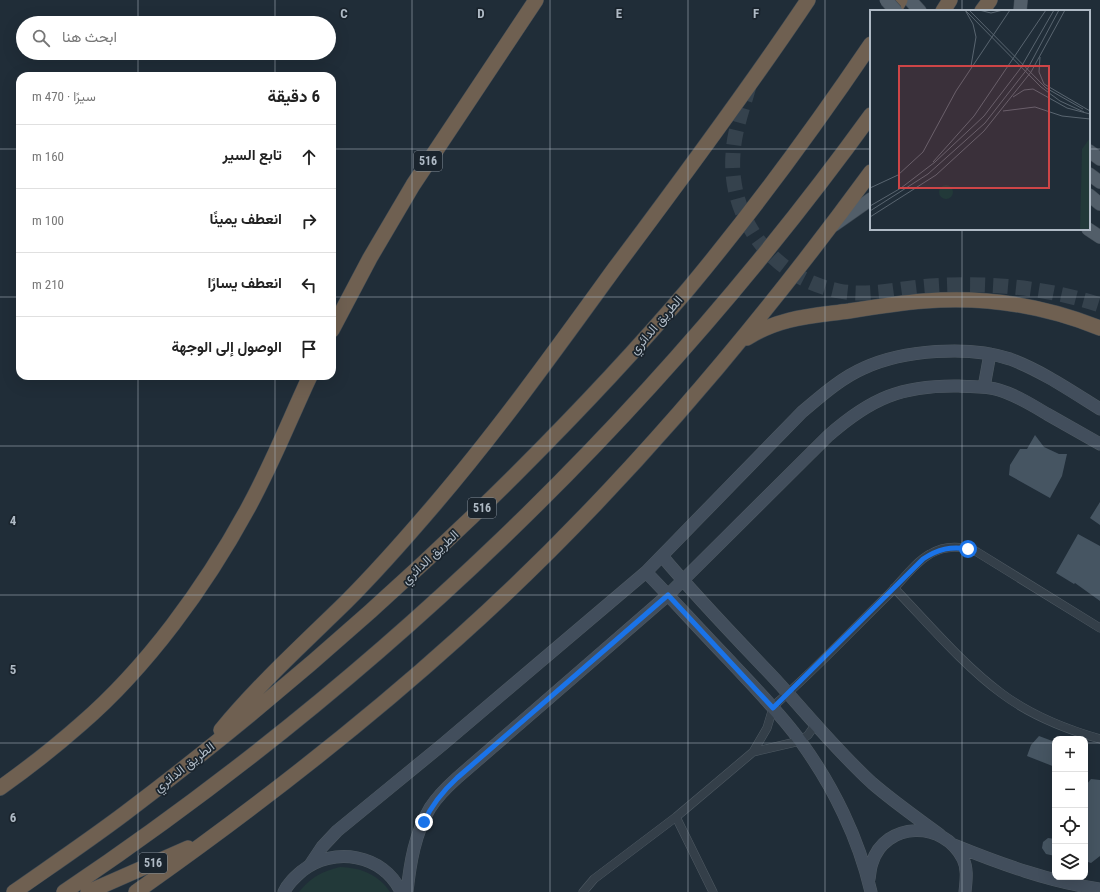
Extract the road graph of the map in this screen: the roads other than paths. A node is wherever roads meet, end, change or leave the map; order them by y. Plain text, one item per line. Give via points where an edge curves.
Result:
1 (526, 0) edge
2 (536, 0) edge
3 (808, 0) edge
4 (886, 0) edge
5 (900, 0) edge
6 (910, 0) edge
7 (950, 0) edge
8 (990, 0) edge
9 (1022, 0) edge
10 (894, 10) edge
11 (895, 10) edge
12 (919, 10) edge
13 (944, 10) edge
14 (983, 10) edge
15 (1020, 10) edge
16 (514, 32) junction
17 (870, 45) edge
18 (870, 116) edge
19 (1090, 152) edge
20 (1100, 159) edge
21 (870, 173) edge
22 (1090, 175) edge
23 (1100, 182) edge
24 (1090, 196) edge
25 (870, 200) edge
26 (1100, 204) edge
27 (831, 227) junction
28 (1090, 230) edge
29 (1100, 237) edge
30 (336, 322) edge
31 (1100, 328) edge
32 (740, 342) junction
33 (990, 354) junction
34 (308, 380) edge
35 (984, 387) junction
36 (1100, 409) edge
37 (1100, 444) edge
38 (662, 556) junction
39 (646, 572) junction
40 (682, 581) junction
41 (894, 588) junction
42 (668, 595) junction
43 (1100, 628) edge
44 (788, 694) junction
45 (773, 708) junction
46 (815, 725) junction
47 (1100, 739) edge
48 (800, 741) junction
49 (203, 752) junction
50 (753, 752) junction
51 (0, 788) edge
52 (676, 817) junction
53 (217, 834) junction
54 (940, 834) junction
55 (954, 845) junction
56 (310, 864) junction
57 (293, 879) junction
58 (871, 889) edge
59 (1100, 889) edge
60 (14, 892) edge
61 (64, 892) edge
62 (88, 892) edge
63 (136, 892) edge
64 (275, 892) edge
65 (284, 892) edge
66 (401, 892) edge
67 (407, 892) edge
68 (583, 892) edge
69 (713, 892) edge
70 (965, 892) edge

1 - 16 highway
2 - 16 highway, 516
3 - 49 highway, 516 via 709,141 546,363 463,470 377,569 256,689
4 - 10 main road, bridge
5 - 11 highway
6 - 12 main road
7 - 13 highway
8 - 14 highway
9 - 15 main road
16 - 30 highway, 516 via 413,185
17 - 49 highway, الطريق الدائري / 516 via 782,171 724,245 655,328 591,397 487,503 384,600 298,675
18 - 61 highway, 516 via 803,207 702,330 578,465 510,533 422,614 301,718 196,799
19 - 20 main road
21 - 27 highway, 516
22 - 23 main road
24 - 26 main road
25 - 27 main road
27 - 32 highway, 516
28 - 29 main road
31 - 32 highway via 1068,317 1021,306 973,300 926,301 794,318 766,328
32 - 53 highway, 516 via 628,471 506,594 366,718
33 - 35 street
33 - 36 street via 1036,370
33 - 38 street via 936,351 911,354 869,366 847,378 802,412
34 - 51 highway via 247,510 212,570 172,626 87,719
35 - 37 street via 999,390 1031,404
35 - 40 street via 919,388 879,399 859,411 828,436
38 - 39 street
38 - 40 street
39 - 42 street
39 - 56 street via 345,824 329,838
40 - 42 street
40 - 44 street
41 - 43 street via 931,553 949,548 968,549 986,557
41 - 44 street
41 - 47 street via 966,663 1002,694 1052,722
42 - 45 street
42 - 67 street via 440,794 430,808 417,838
44 - 45 street
44 - 46 street
45 - 48 street
45 - 50 street via 767,728
46 - 48 street
46 - 54 street via 872,783
48 - 50 street
48 - 58 street via 829,786 855,841
49 - 60 highway, الطريق الدائري / 516 via 123,815
50 - 52 street
52 - 68 street via 594,879
52 - 69 street
53 - 62 highway, 516
53 - 63 highway, 516
54 - 55 street
54 - 58 street via 924,830 907,831 892,837 879,848 874,858
55 - 59 street via 1037,875
55 - 70 street via 964,860 967,876
56 - 57 street
56 - 66 street via 329,857 348,856 368,861 385,871
57 - 64 street
57 - 65 street

